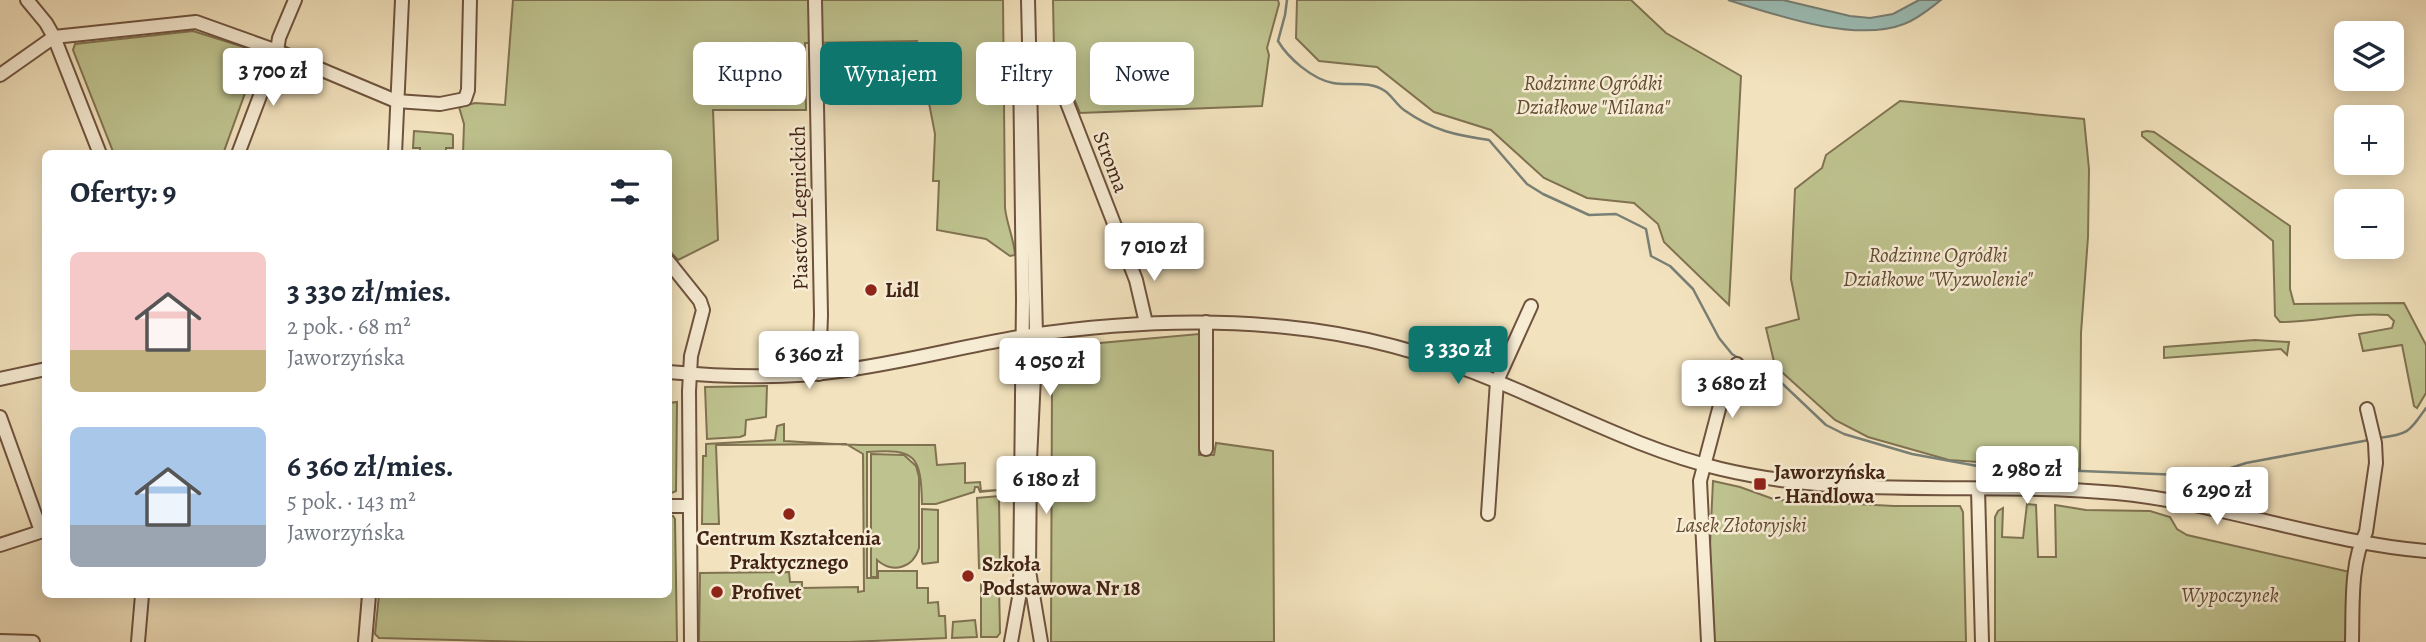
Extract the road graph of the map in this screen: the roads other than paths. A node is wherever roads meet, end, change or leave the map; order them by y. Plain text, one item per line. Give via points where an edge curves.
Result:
1 (27, 0) edge
2 (295, 0) edge
3 (402, 0) edge
4 (470, 0) edge
5 (815, 0) edge
6 (1020, 0) edge
7 (1028, 0) edge
8 (54, 37) junction
9 (1029, 42) edge
10 (277, 51) junction
11 (0, 75) edge
12 (397, 101) junction
13 (1030, 105) edge
14 (1068, 105) edge
15 (98, 150) edge
16 (240, 150) edge
17 (395, 150) edge
18 (672, 266) edge
19 (1531, 306) dead end
20 (1206, 322) junction
21 (1146, 323) junction
22 (1036, 335) junction
23 (1023, 337) junction
24 (1737, 364) dead end
25 (42, 370) edge
26 (672, 372) edge
27 (690, 374) junction
28 (819, 374) junction
29 (0, 379) edge
30 (1497, 382) junction
31 (2367, 410) dead end
32 (0, 417) edge
33 (1206, 449) dead end
34 (1704, 465) junction
35 (1978, 489) junction
36 (672, 506) edge
37 (689, 506) junction
38 (1488, 514) dead end
39 (42, 527) edge
40 (42, 530) edge
41 (2361, 542) junction
42 (0, 545) edge
43 (2426, 551) edge
44 (1025, 581) junction
45 (142, 598) edge
46 (369, 598) edge
47 (0, 641) edge
48 (33, 642) edge
49 (138, 642) edge
50 (365, 642) edge
51 (691, 642) edge
52 (1011, 642) edge
53 (1041, 642) edge
54 (1708, 642) edge
55 (1982, 642) edge
56 (2353, 642) edge

1 - 8 street
2 - 10 street
3 - 12 street
4 - 12 street via 465,99 440,104
5 - 28 street, Piastów Legnickich
6 - 23 street
7 - 9 street
8 - 10 street via 196,22
8 - 11 street
8 - 15 street
10 - 12 street
10 - 16 street
12 - 17 street
13 - 22 street
14 - 21 street, Stroma via 1136,280
18 - 27 street via 703,310
19 - 30 street
20 - 21 street
20 - 30 street via 1292,327 1366,340
20 - 33 street
21 - 22 street
22 - 23 street
22 - 44 street
23 - 28 street
23 - 44 street
24 - 34 street via 1724,390
25 - 29 street
26 - 27 street
27 - 28 street
27 - 37 street
30 - 34 street via 1632,441
30 - 38 street
31 - 41 street via 2374,438 2374,480
32 - 39 street
34 - 35 street via 1833,486
34 - 54 street via 1700,481
35 - 41 street via 2156,498
35 - 55 street
36 - 37 street
37 - 51 street
40 - 42 street
41 - 43 street
41 - 56 street
44 - 52 street
44 - 53 street
45 - 49 street
46 - 50 street
47 - 48 street

